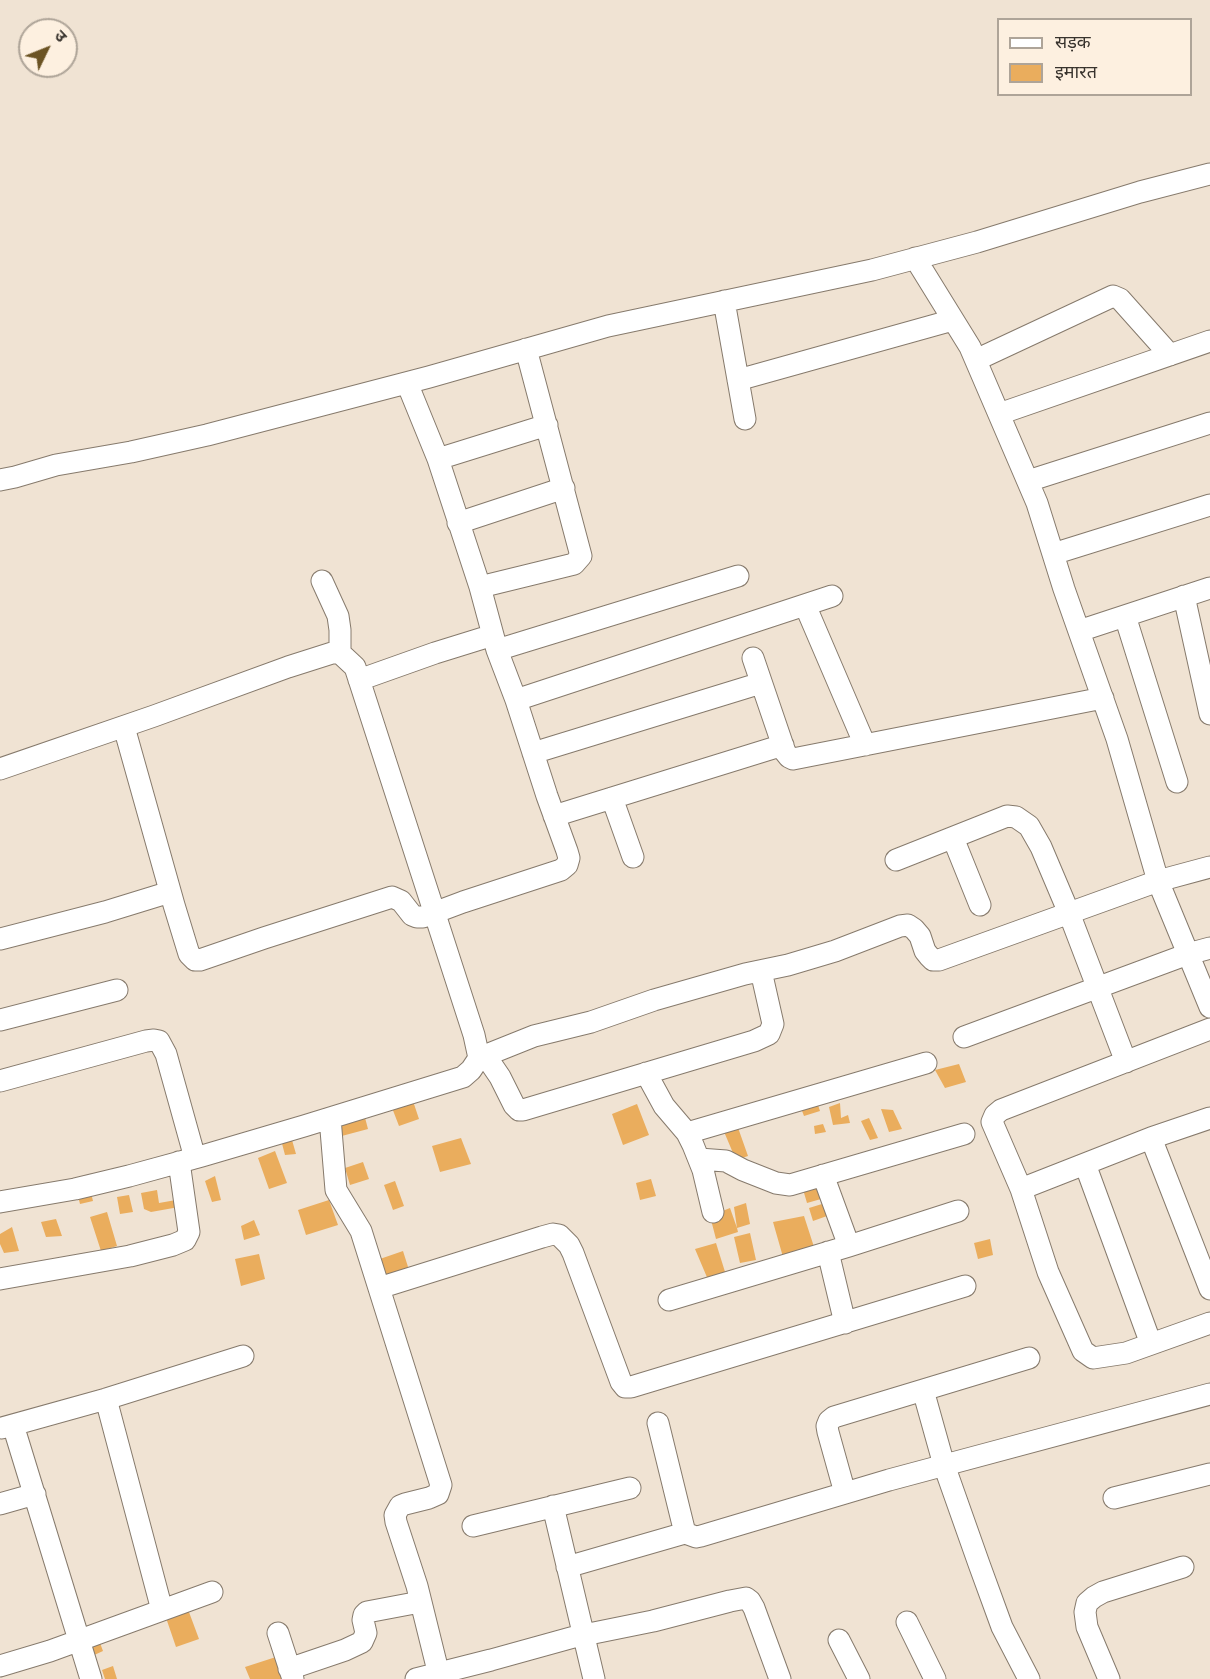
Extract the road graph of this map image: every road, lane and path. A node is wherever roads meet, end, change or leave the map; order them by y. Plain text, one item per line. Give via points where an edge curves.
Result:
1 (1210, 174) edge
2 (915, 258) junction
3 (724, 301) junction
4 (953, 320) junction
5 (1210, 341) edge
6 (526, 349) junction
7 (1170, 355) junction
8 (976, 360) junction
9 (738, 380) junction
10 (406, 382) junction
11 (999, 414) junction
12 (745, 419) dead end
13 (1210, 423) edge
14 (547, 425) junction
15 (438, 459) junction
16 (0, 480) edge
17 (1028, 481) junction
18 (564, 488) junction
19 (1210, 505) edge
20 (458, 523) junction
21 (1053, 554) junction
22 (738, 576) dead end
23 (322, 581) dead end
24 (480, 587) junction
25 (1210, 588) edge
26 (832, 596) dead end
27 (1184, 596) junction
28 (805, 605) junction
29 (1125, 616) junction
30 (1079, 631) junction
31 (495, 643) junction
32 (340, 653) junction
33 (753, 658) dead end
34 (359, 680) junction
35 (762, 683) junction
36 (1103, 698) junction
37 (516, 700) junction
38 (1210, 714) edge
39 (124, 727) junction
40 (783, 745) junction
41 (865, 745) junction
42 (533, 753) junction
43 (0, 769) edge
44 (1177, 782) dead end
45 (612, 798) junction
46 (554, 816) junction
47 (952, 838) junction
48 (633, 857) dead end
49 (896, 861) dead end
50 (1210, 867) edge
51 (1158, 881) junction
52 (170, 892) junction
53 (980, 905) dead end
54 (433, 913) junction
55 (1070, 913) junction
56 (0, 939) edge
57 (1210, 948) edge
58 (1188, 954) junction
59 (761, 971) junction
60 (1097, 988) junction
61 (117, 990) dead end
62 (1210, 1007) edge
63 (0, 1020) edge
64 (1210, 1029) edge
65 (964, 1037) dead end
66 (482, 1057) junction
67 (1126, 1062) junction
68 (926, 1063) dead end
69 (646, 1073) junction
70 (0, 1081) edge
71 (330, 1118) junction
72 (1210, 1118) edge
73 (687, 1133) junction
74 (964, 1134) dead end
75 (1151, 1138) junction
76 (699, 1159) junction
77 (187, 1160) junction
78 (1085, 1164) junction
79 (823, 1175) junction
80 (1021, 1190) junction
81 (0, 1202) edge
82 (958, 1211) dead end
83 (713, 1212) dead end
84 (849, 1246) junction
85 (828, 1252) junction
86 (0, 1279) edge
87 (965, 1286) dead end
88 (379, 1288) junction
89 (1210, 1289) edge
90 (669, 1300) dead end
91 (845, 1323) junction
92 (1210, 1323) edge
93 (1151, 1344) junction
94 (243, 1356) dead end
95 (1029, 1358) dead end
96 (923, 1390) junction
97 (1210, 1394) edge
98 (106, 1399) junction
99 (658, 1423) dead end
100 (7, 1427) edge
101 (944, 1465) junction
102 (1210, 1474) edge
103 (630, 1488) dead end
104 (845, 1493) junction
105 (35, 1494) junction
106 (1114, 1498) dead end
107 (0, 1504) edge
108 (553, 1506) junction
109 (473, 1526) dead end
110 (685, 1533) junction
111 (567, 1567) junction
112 (1183, 1567) dead end
113 (212, 1592) dead end
114 (420, 1602) junction
115 (162, 1610) junction
116 (907, 1622) dead end
117 (278, 1633) dead end
118 (584, 1635) junction
119 (79, 1640) junction
120 (839, 1640) dead end
121 (0, 1666) edge
122 (291, 1674) edge
123 (439, 1676) edge
124 (91, 1679) edge
125 (416, 1679) edge
126 (594, 1679) edge
127 (780, 1679) edge
128 (859, 1679) edge
129 (935, 1679) edge
130 (1029, 1679) edge
131 (1109, 1679) edge

1 - 2 street
2 - 3 street
2 - 4 street
3 - 6 street via 608,326
3 - 9 street
4 - 8 street
4 - 9 street
5 - 7 street
6 - 10 street
6 - 14 street
7 - 8 street via 1113,296
7 - 11 street
8 - 11 street
9 - 12 street
10 - 15 street
10 - 16 street via 207,435
11 - 17 street
13 - 17 street
14 - 15 street
14 - 18 street
15 - 20 street
17 - 21 street
18 - 20 street
18 - 24 street via 580,549 579,560
19 - 21 street
20 - 24 street
21 - 30 street
22 - 31 street
23 - 32 street via 338,616
24 - 31 street
25 - 27 street
26 - 28 street
27 - 29 street
27 - 38 street
28 - 37 street
28 - 41 street
29 - 30 street
29 - 44 street
30 - 36 street
31 - 34 street via 435,653
31 - 37 street
32 - 34 street via 355,667
32 - 39 street via 288,667
33 - 35 street
34 - 54 street
35 - 40 street
35 - 42 street
36 - 41 street
36 - 51 street
37 - 42 street
39 - 43 street
39 - 52 street
40 - 41 street via 793,759
40 - 45 street
42 - 46 street
45 - 46 street
45 - 48 street
46 - 54 street via 569,858 567,866
47 - 49 street
47 - 53 street
47 - 55 street via 1007,816 1016,817 1029,826 1041,847
50 - 51 street
51 - 55 street
51 - 58 street
52 - 54 street via 189,954 195,960 393,897 412,915
52 - 56 street
54 - 66 street
55 - 59 street via 939,960 929,956 920,936 908,925 788,966
55 - 60 street
57 - 58 street
58 - 60 street
58 - 62 street
59 - 66 street via 534,1036
59 - 69 street via 773,1024 769,1034
60 - 65 street
60 - 67 street
61 - 63 street
64 - 67 street
66 - 69 street via 500,1077 519,1110
66 - 71 street via 463,1077
67 - 80 street via 995,1115 992,1122
68 - 73 street
69 - 73 street via 664,1106
70 - 77 street via 146,1041 159,1041 166,1054
71 - 77 street
71 - 88 street via 336,1190 362,1231
72 - 75 street
73 - 76 street
74 - 79 street
75 - 78 street
75 - 89 street
76 - 79 street via 726,1161 782,1184
76 - 83 street
77 - 81 street via 75,1189
77 - 86 street via 189,1232 185,1240 130,1256
78 - 80 street
78 - 93 street
79 - 84 street
80 - 93 street via 1048,1272 1083,1351 1093,1358 1105,1357
82 - 84 street
84 - 85 street
85 - 90 street
85 - 91 street
87 - 91 street
88 - 91 street via 559,1235 573,1253 625,1387
88 - 114 street via 441,1485 438,1494 399,1506 395,1515
92 - 93 street
94 - 98 street
95 - 96 street
96 - 101 street
96 - 104 street via 829,1421 828,1432
97 - 101 street
98 - 100 street
98 - 115 street
99 - 110 street
100 - 105 street
101 - 104 street
101 - 130 street via 1002,1626
102 - 106 street
103 - 108 street
104 - 110 street via 701,1536
105 - 107 street
105 - 119 street
108 - 109 street
108 - 111 street
110 - 111 street
111 - 118 street
112 - 131 street via 1103,1592 1087,1602 1087,1627
113 - 115 street
114 - 122 street via 367,1612 362,1642
114 - 123 street
115 - 119 street
116 - 129 street
117 - 122 street
118 - 123 street
118 - 126 street
118 - 127 street via 746,1598 754,1608
119 - 121 street
119 - 124 street
120 - 128 street
123 - 125 street

